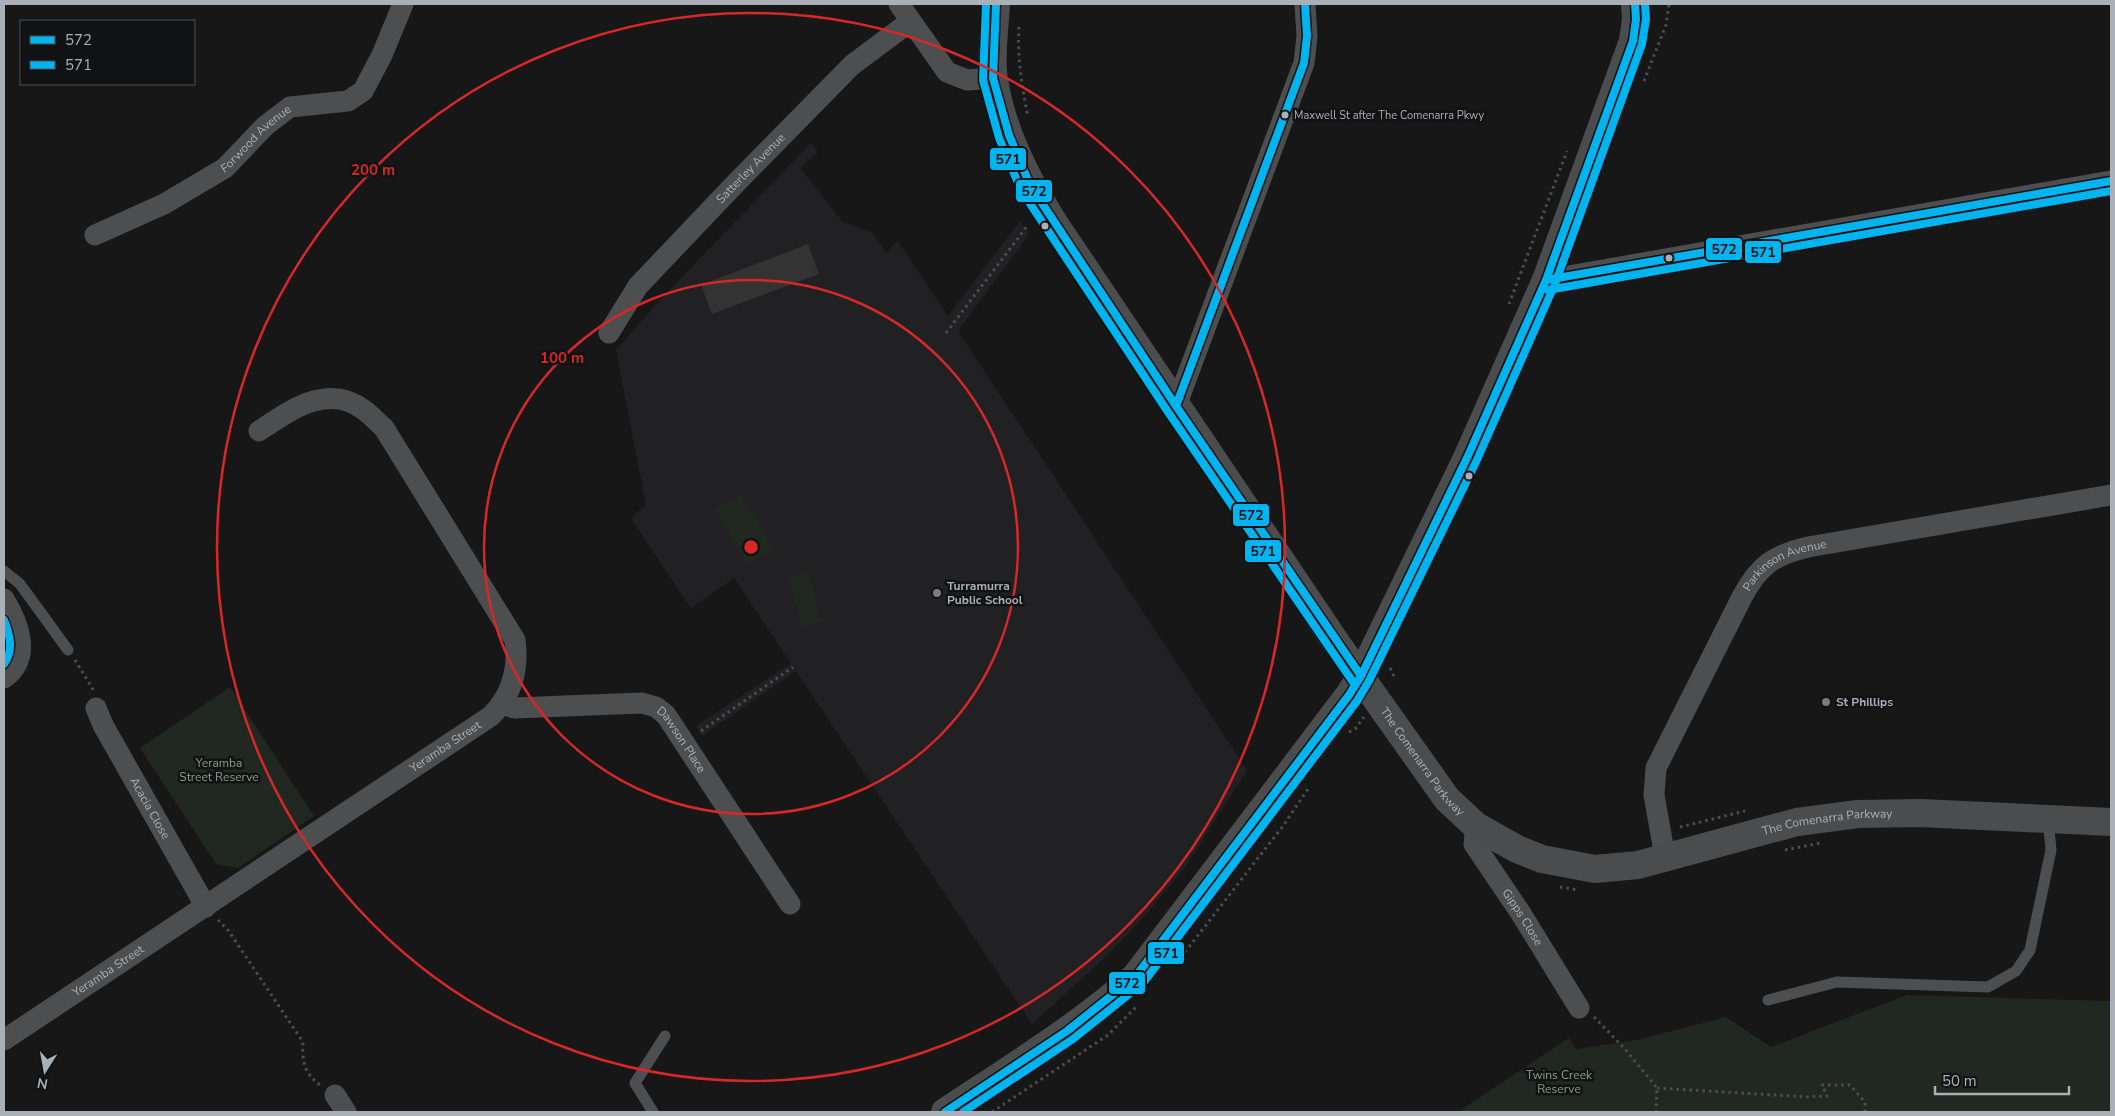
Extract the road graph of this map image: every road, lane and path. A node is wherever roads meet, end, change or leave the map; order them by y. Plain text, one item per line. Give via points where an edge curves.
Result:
1 (403, 4) edge
2 (996, 4) edge
3 (1305, 4) edge
4 (1634, 4) edge
5 (905, 12) edge
6 (1019, 21) dead end
7 (993, 78) junction
8 (1029, 119) dead end
9 (1570, 143) dead end
10 (2111, 181) edge
11 (1028, 225) dead end
12 (95, 235) dead end
13 (1546, 280) junction
14 (1507, 309) dead end
15 (608, 333) dead end
16 (946, 333) dead end
17 (1176, 406) junction
18 (259, 431) dead end
19 (2111, 495) edge
20 (4, 571) edge
21 (4, 600) edge
22 (68, 650) joint
23 (793, 666) dead end
24 (7, 676) edge
25 (1361, 676) junction
26 (97, 703) joint
27 (503, 704) junction
28 (701, 731) dead end
29 (1751, 809) dead end
30 (2048, 819) junction
31 (2111, 822) edge
32 (1476, 826) junction
33 (1680, 827) dead end
34 (1822, 843) dead end
35 (1784, 850) dead end
36 (1665, 857) junction
37 (1554, 885) dead end
38 (1588, 891) dead end
39 (790, 904) dead end
40 (206, 907) junction
41 (1768, 1000) dead end
42 (1580, 1008) joint
43 (665, 1036) dead end
44 (4, 1040) edge
45 (1657, 1088) junction
46 (341, 1104) edge
47 (654, 1112) edge
48 (945, 1112) edge
49 (1656, 1112) edge
50 (1865, 1112) edge

1 - 12 street, Forwood Avenue via 363,91 348,101 290,107 265,126 225,168 164,204
2 - 7 main road, The Comenarra Parkway
3 - 17 street via 1307,36 1304,62
4 - 13 main road via 1633,41
5 - 7 street via 947,72 967,80
5 - 15 street, Satterley Avenue via 638,286
6 - 8 path via 1021,82
7 - 17 main road, The Comenarra Parkway via 1009,135 1030,185
9 - 14 path
10 - 13 street
11 - 16 path
13 - 25 main road via 1467,458
17 - 25 main road, The Comenarra Parkway
18 - 27 street, Yeramba Street via 296,407 316,399 341,400 362,408 384,428 515,640 514,680
19 - 36 street, Parkinson Avenue via 1808,547 1790,551 1764,566 1742,597 1656,768 1654,795
20 - 22 lane via 20,584
21 - 24 street via 16,621 21,648 17,663
22 - 26 path
23 - 28 path
25 - 32 main road, The Comenarra Parkway via 1447,799
25 - 48 main road via 1262,813 1136,976 1108,1001
26 - 40 street, Acacia Close via 103,725
27 - 39 street, Dawson Place via 514,708 642,703 656,707 666,715
27 - 40 street, Yeramba Street via 490,716
29 - 33 path
30 - 31 main road, The Comenarra Parkway
30 - 36 main road, The Comenarra Parkway via 1903,812 1858,814 1797,822
30 - 41 lane via 2051,850 2030,950 2016,971 1988,987 1837,982
32 - 36 main road, The Comenarra Parkway via 1517,850 1568,865 1612,869
32 - 42 street, Gipps Close via 1474,844
34 - 35 path
37 - 38 path
40 - 44 street, Yeramba Street
40 - 46 path via 228,930 303,1042 302,1060 308,1076
42 - 45 path via 1593,1016 1624,1048
43 - 47 lane via 635,1083
45 - 49 path
45 - 50 path via 1808,1097 1826,1096 1822,1084 1850,1085 1865,1102

